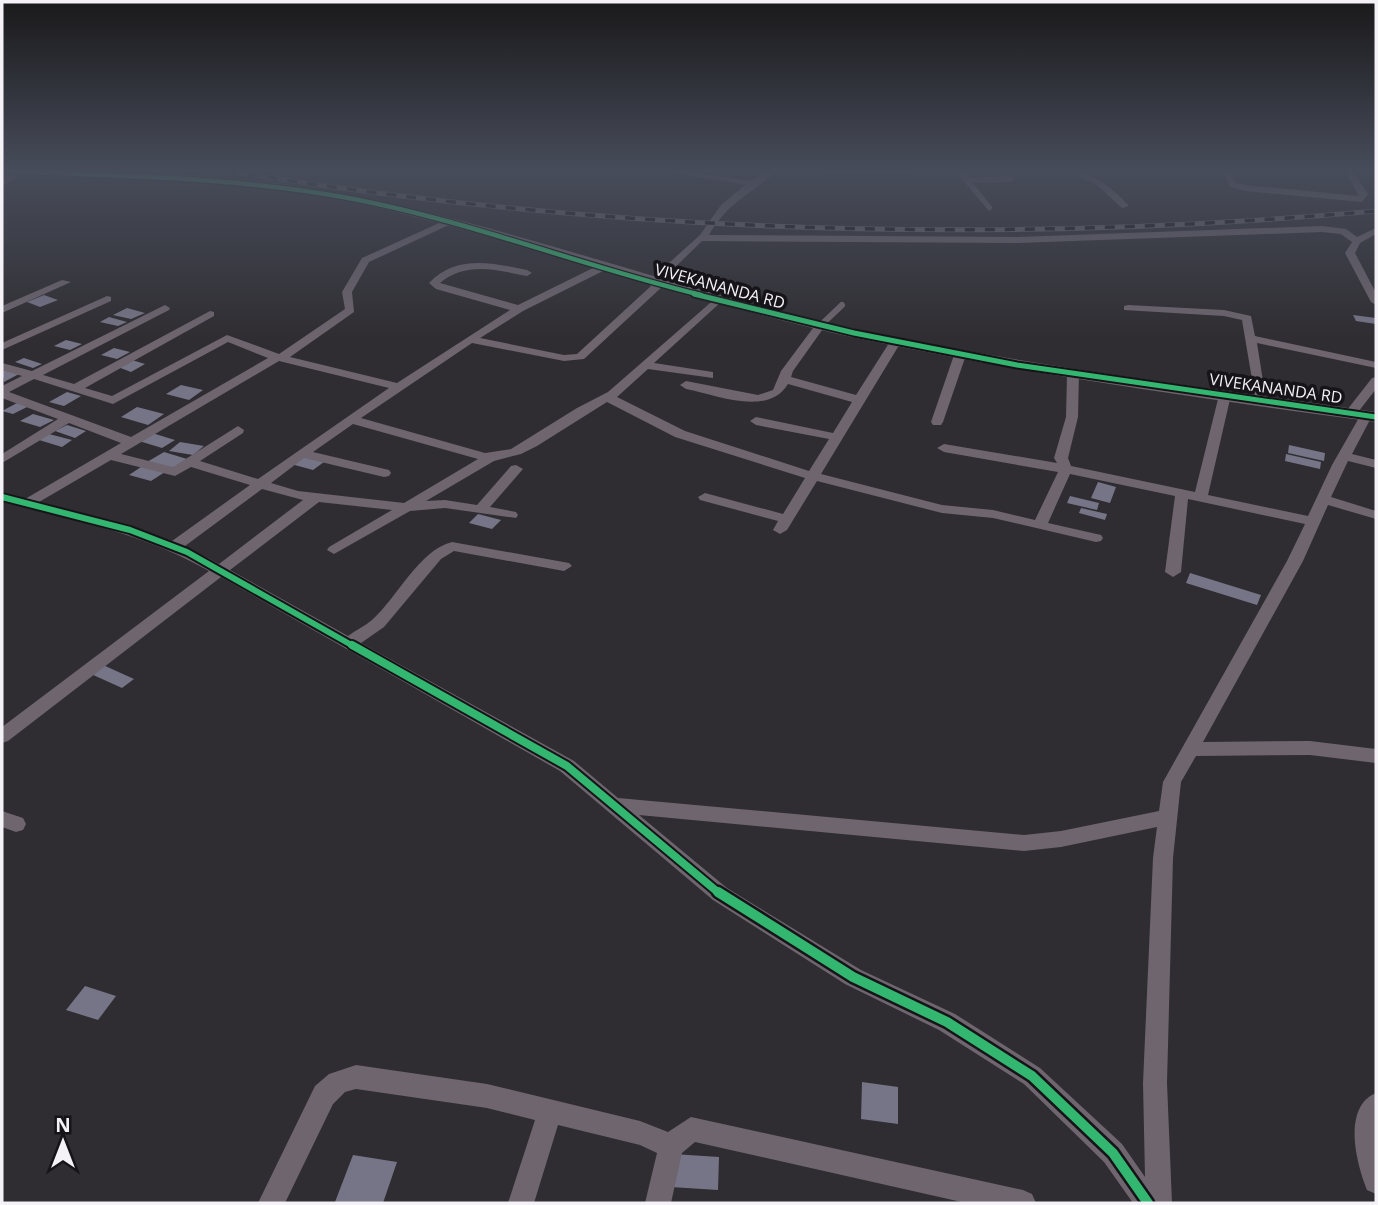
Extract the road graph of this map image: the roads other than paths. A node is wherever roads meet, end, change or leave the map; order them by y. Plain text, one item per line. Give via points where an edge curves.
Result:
1 (437, 227) edge
2 (465, 227) edge
3 (708, 227) edge
4 (1376, 231) edge
5 (703, 238) junction
6 (1357, 241) junction
7 (601, 268) junction
8 (527, 273) dead end
9 (66, 282) dead end
10 (656, 283) junction
11 (107, 299) dead end
12 (718, 300) junction
13 (1376, 302) edge
14 (842, 305) dead end
15 (165, 308) dead end
16 (1128, 308) dead end
17 (519, 309) junction
18 (2, 310) edge
19 (210, 314) dead end
20 (820, 326) junction
21 (470, 338) junction
22 (1250, 338) junction
23 (895, 342) junction
24 (2, 348) edge
25 (960, 355) junction
26 (279, 357) junction
27 (646, 365) junction
28 (1376, 365) edge
29 (2, 366) edge
30 (1073, 374) junction
31 (33, 375) junction
32 (709, 375) dead end
33 (785, 379) junction
34 (1376, 380) edge
35 (686, 385) dead end
36 (398, 387) junction
37 (74, 389) junction
38 (2, 392) edge
39 (1225, 395) junction
40 (607, 397) junction
41 (859, 400) junction
42 (1261, 400) junction
43 (1364, 415) edge
44 (66, 420) junction
45 (353, 420) junction
46 (756, 421) dead end
47 (937, 422) dead end
48 (238, 430) dead end
49 (836, 437) junction
50 (131, 442) junction
51 (944, 448) dead end
52 (302, 453) junction
53 (109, 455) junction
54 (1345, 456) junction
55 (489, 458) junction
56 (2, 459) edge
57 (192, 463) junction
58 (1376, 464) edge
59 (516, 469) dead end
60 (1066, 469) junction
61 (384, 473) dead end
62 (812, 476) junction
63 (259, 485) junction
64 (1182, 494) junction
65 (705, 496) dead end
66 (2, 497) edge
67 (316, 497) junction
68 (1201, 498) junction
69 (1324, 499) junction
70 (27, 503) junction
71 (404, 507) junction
72 (481, 510) junction
73 (511, 515) dead end
74 (1376, 515) edge
75 (1314, 522) junction
76 (1040, 525) junction
77 (1096, 538) dead end
78 (174, 547) junction
79 (334, 550) dead end
80 (564, 566) dead end
81 (219, 570) junction
82 (1173, 572) dead end
83 (348, 644) junction
84 (2, 736) edge
85 (1190, 749) junction
86 (1376, 756) edge
87 (614, 805) junction
88 (1166, 817) junction
89 (1376, 1105) edge
90 (550, 1111) junction
91 (671, 1146) junction
92 (1376, 1181) edge
93 (271, 1203) edge
94 (521, 1203) edge
95 (658, 1203) edge
96 (1023, 1203) edge
97 (1148, 1203) edge
98 (1159, 1203) edge

1 - 26 street via 365,260 346,292 349,310
2 - 7 street, VIVEKANANDA RD
3 - 5 street
4 - 6 street
5 - 6 street via 1018,240 1322,229 1343,231
5 - 10 street via 693,241
6 - 13 street via 1350,253
7 - 10 street, VIVEKANANDA RD
7 - 17 street
8 - 17 street via 467,264 434,283
9 - 18 street
10 - 12 street, VIVEKANANDA RD
10 - 21 street via 580,356 564,358
11 - 24 street
12 - 20 street, VIVEKANANDA RD
12 - 27 street
14 - 20 lane
15 - 31 street
16 - 22 street via 1241,315 1247,318
17 - 21 street
19 - 37 street
20 - 23 street, VIVEKANANDA RD
20 - 33 street
21 - 36 street
22 - 28 street
22 - 42 street
23 - 25 street, VIVEKANANDA RD
23 - 41 street
25 - 30 street, VIVEKANANDA RD
25 - 47 street
26 - 36 street
26 - 37 street via 227,338 123,397 104,399
26 - 50 street
27 - 32 street
27 - 40 street
29 - 31 street
30 - 39 street, VIVEKANANDA RD
30 - 60 street via 1072,417 1061,458
31 - 37 street
31 - 38 street
33 - 35 street via 777,393 759,399
33 - 41 street
34 - 43 street
36 - 45 street
38 - 44 street
39 - 42 street, VIVEKANANDA RD
39 - 68 street
40 - 55 street via 593,401 506,457
40 - 62 street via 680,434
41 - 49 street
42 - 43 street, VIVEKANANDA RD
43 - 54 street
44 - 50 street
44 - 56 street
45 - 52 street
45 - 55 street
46 - 49 street
48 - 57 street
49 - 62 street
50 - 53 street
51 - 60 street
52 - 61 street
52 - 63 street
53 - 57 street via 171,472
53 - 70 street
54 - 58 street
54 - 69 street
55 - 71 street
57 - 63 street
59 - 72 street
60 - 64 street
60 - 76 street
62 - 65 street via 783,525
62 - 76 street via 942,509
63 - 67 street
63 - 78 street
64 - 68 street
64 - 82 street
66 - 70 street
67 - 71 street
67 - 81 street
68 - 75 street
69 - 74 street
69 - 75 street
70 - 78 street via 130,530
71 - 72 street via 445,504
71 - 79 street
72 - 73 street
75 - 85 street
76 - 77 street
78 - 81 street
80 - 83 street via 452,546 436,556 378,623
81 - 83 street
81 - 84 street
83 - 87 street via 538,748
85 - 86 street via 1310,748
85 - 88 street via 1172,782
87 - 88 street via 1024,843
87 - 97 street via 681,864 753,916 853,977 947,1022 1032,1076 1112,1153
88 - 98 street via 1155,1083
89 - 92 street via 1368,1113 1368,1140
90 - 91 street via 640,1133
90 - 93 street via 487,1096 356,1077 338,1082 324,1095
90 - 94 street
91 - 95 street
91 - 96 street via 691,1129

